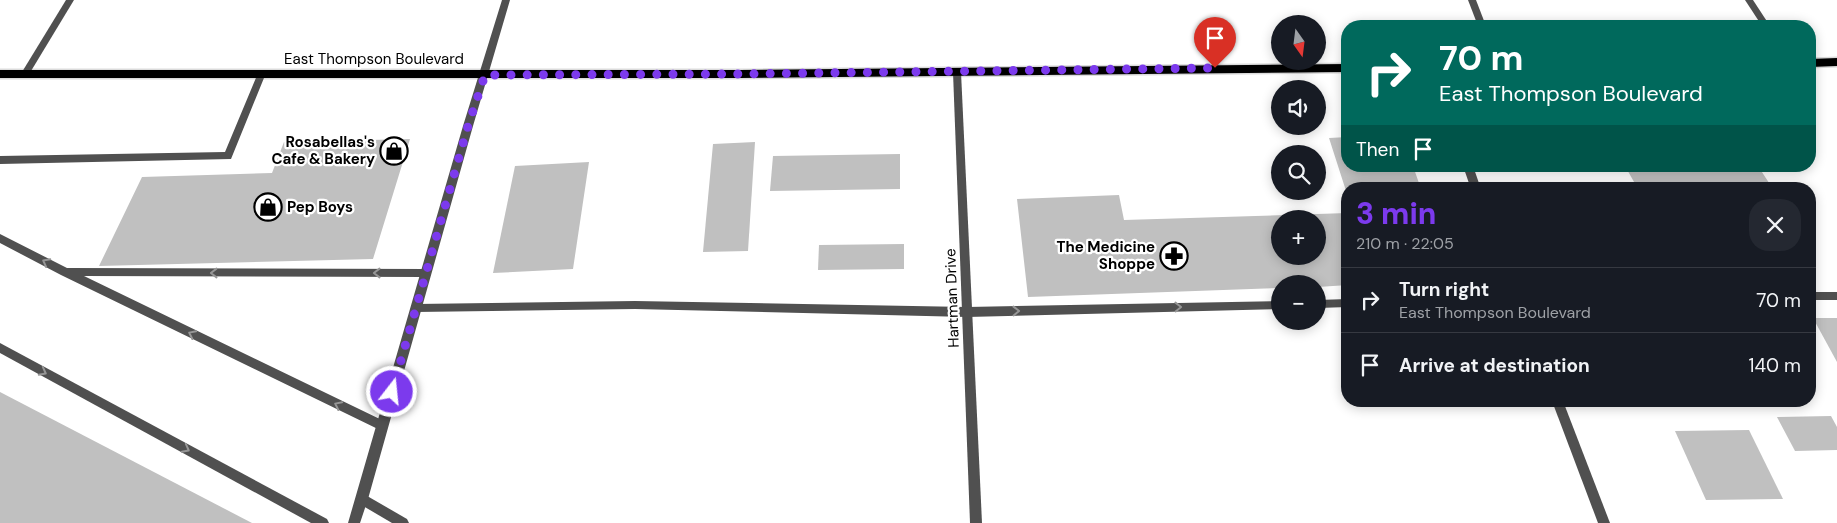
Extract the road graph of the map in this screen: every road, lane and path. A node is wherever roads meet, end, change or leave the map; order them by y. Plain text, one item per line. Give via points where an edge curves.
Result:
1 (70, 0) edge
2 (506, 0) edge
3 (1472, 0) edge
4 (1749, 0) edge
5 (1480, 20) edge
6 (1762, 20) edge
7 (1837, 62) edge
8 (1816, 63) edge
9 (1341, 68) edge
10 (957, 72) junction
11 (262, 73) junction
12 (0, 74) edge
13 (25, 74) junction
14 (485, 75) junction
15 (0, 160) edge
16 (0, 238) edge
17 (65, 272) junction
18 (426, 273) junction
19 (1816, 296) edge
20 (1837, 296) edge
21 (1341, 303) edge
22 (1326, 304) edge
23 (1271, 305) edge
24 (416, 308) junction
25 (967, 312) junction
26 (0, 348) edge
27 (1559, 407) edge
28 (382, 426) junction
29 (362, 499) junction
30 (323, 523) edge
31 (354, 523) edge
32 (403, 523) edge
33 (976, 523) edge
34 (1604, 523) edge

1 - 13 street
2 - 14 street
3 - 5 street
4 - 6 street
7 - 8 main road
9 - 10 main road, East Thompson Boulevard
10 - 14 main road, East Thompson Boulevard
10 - 25 street, Hartman Drive
11 - 13 main road, East Thompson Boulevard
11 - 14 main road, East Thompson Boulevard
11 - 15 street via 228,156
12 - 13 main road, East Thompson Boulevard
14 - 18 street
17 -> 16 street
18 -> 17 street
28 -> 17 street
18 - 24 street
19 - 20 street
21 - 22 street
25 -> 23 street
24 - 25 street via 635,305
24 - 28 street
25 - 33 street, Hartman Drive
26 -> 30 street
27 - 34 street
28 - 29 street
29 - 31 street
29 - 32 street

